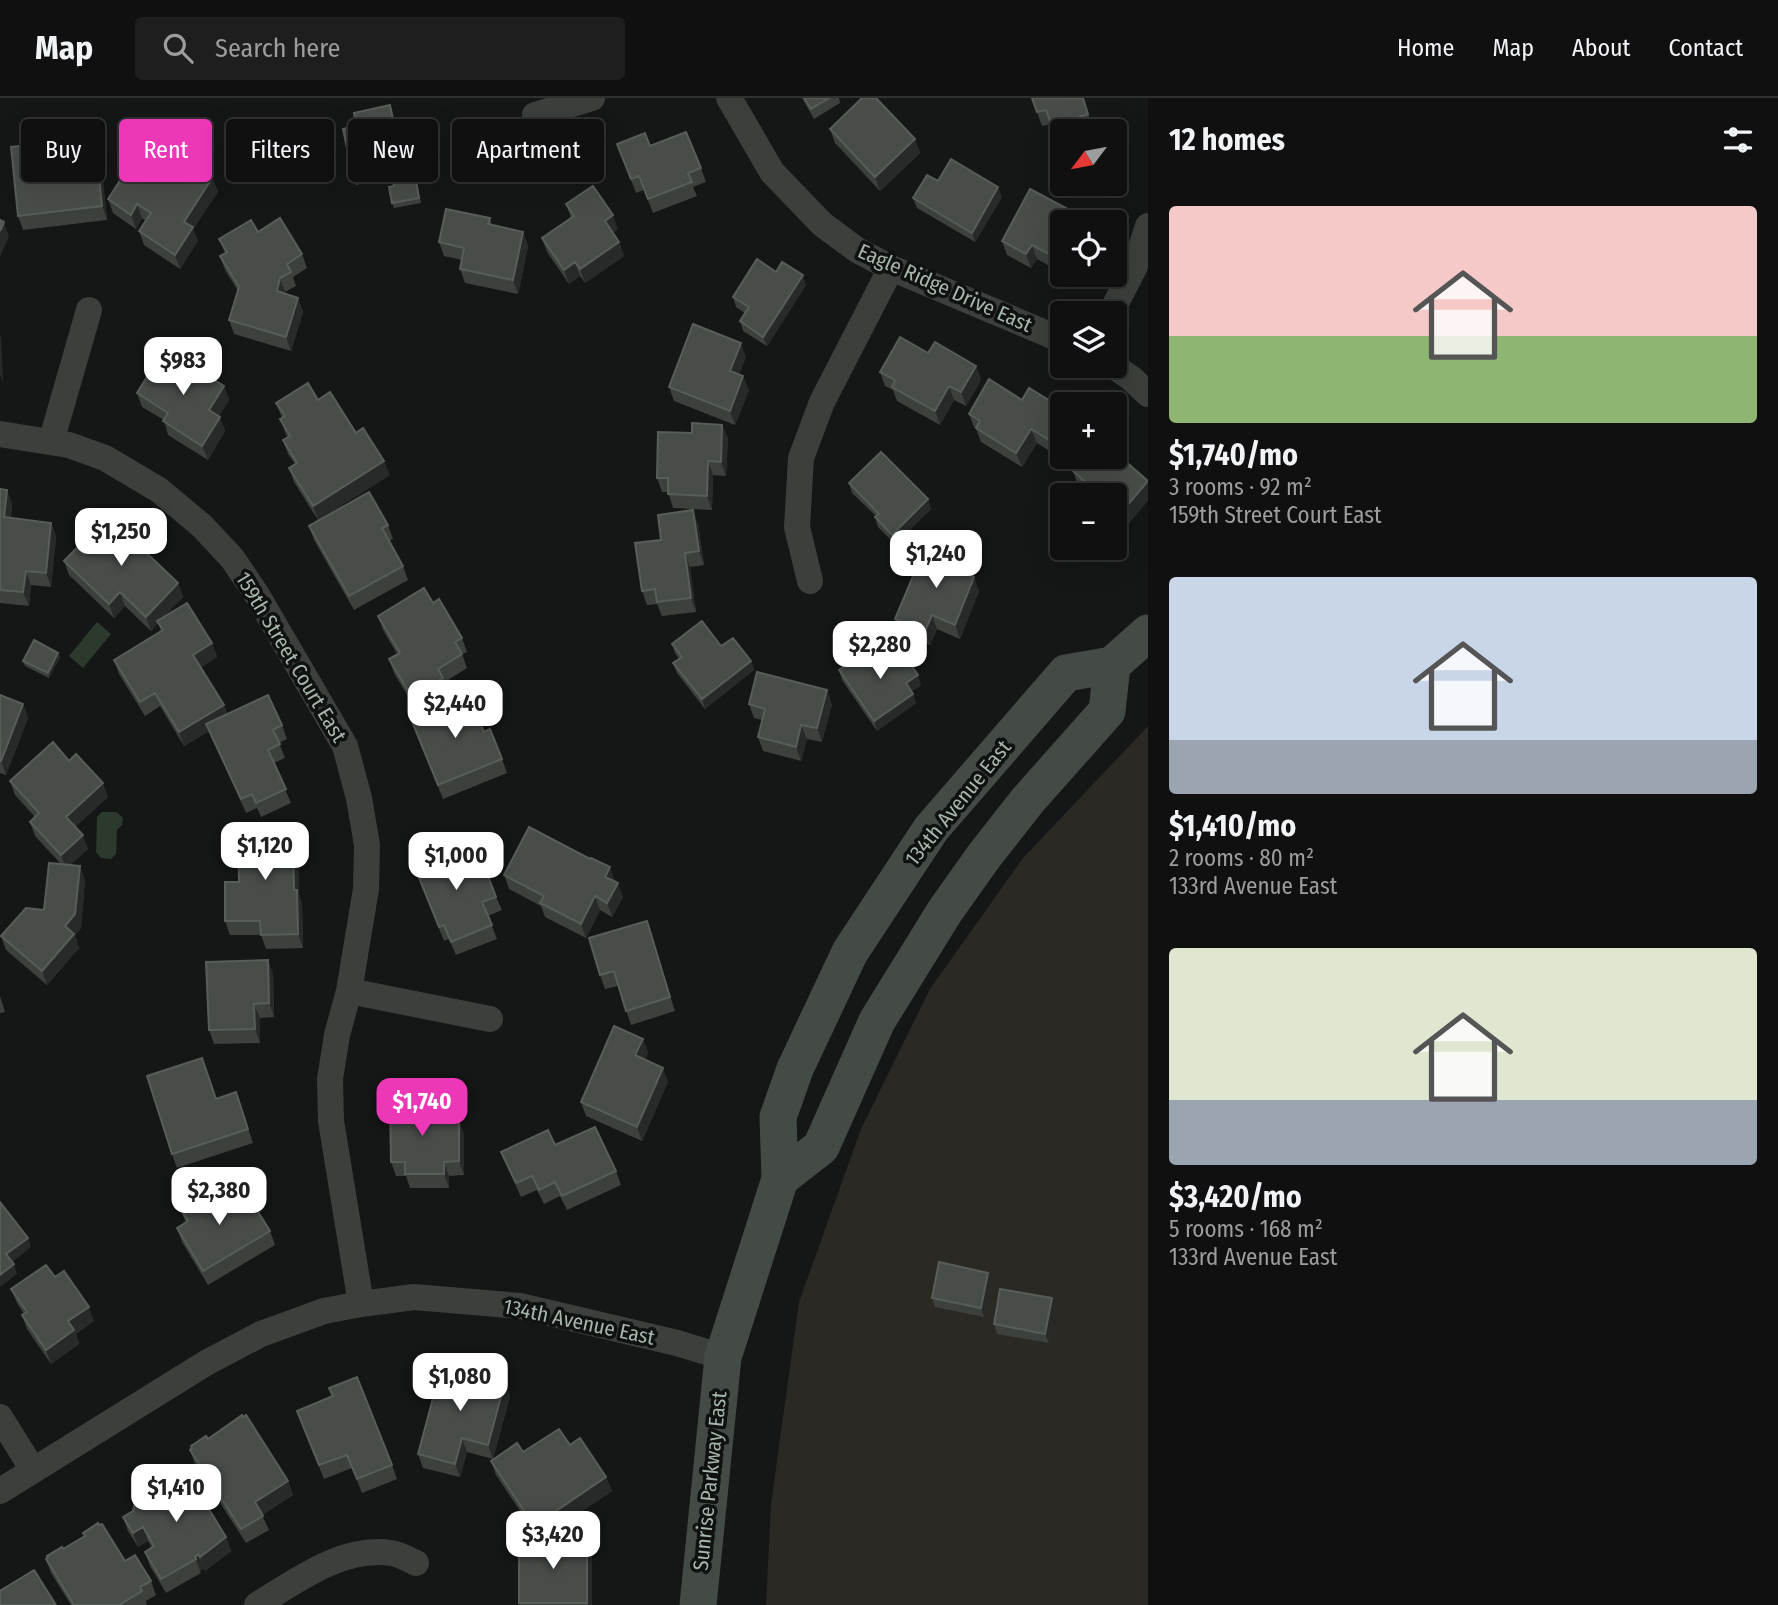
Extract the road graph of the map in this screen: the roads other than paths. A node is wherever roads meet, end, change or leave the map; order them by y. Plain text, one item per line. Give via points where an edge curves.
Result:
1 (592, 98) edge
2 (729, 98) edge
3 (535, 115) dead end
4 (1148, 226) edge
5 (891, 268) junction
6 (1117, 301) edge
7 (89, 310) dead end
8 (1050, 335) edge
9 (1127, 375) edge
10 (1148, 394) edge
11 (0, 434) edge
12 (51, 442) junction
13 (810, 581) dead end
14 (1148, 633) edge
15 (1112, 666) junction
16 (349, 991) junction
17 (490, 1019) dead end
18 (780, 1179) junction
19 (361, 1304) junction
20 (723, 1357) junction
21 (0, 1417) edge
22 (33, 1470) junction
23 (0, 1491) edge
24 (416, 1563) dead end
25 (257, 1605) edge
26 (698, 1605) edge

1 - 3 street
2 - 5 street, Eagle Ridge Drive East via 772,172 821,224
4 - 6 street
5 - 8 street, Eagle Ridge Drive East
5 - 13 street via 822,402 802,458 797,527
7 - 12 street
9 - 10 street
11 - 12 street, 159th Street Court East
12 - 16 street, 159th Street Court East via 105,457 159,490 202,526 232,558 257,595 345,747 367,845 366,889
14 - 15 street
15 - 18 street via 1107,711 1028,800 945,911 877,1021 821,1147
15 - 18 street, 134th Avenue East via 1066,673 931,829 850,952 795,1069 778,1117
16 - 17 street
16 - 19 street, 159th Street Court East via 330,1079 331,1121
18 - 20 street, 134th Avenue East
19 - 20 street, 134th Avenue East via 414,1297 520,1306
19 - 22 street, 134th Avenue East via 324,1311 261,1334
20 - 26 street, Sunrise Parkway East
21 - 22 street
22 - 23 street, 134th Avenue East
24 - 25 street via 394,1553 371,1552 318,1568

